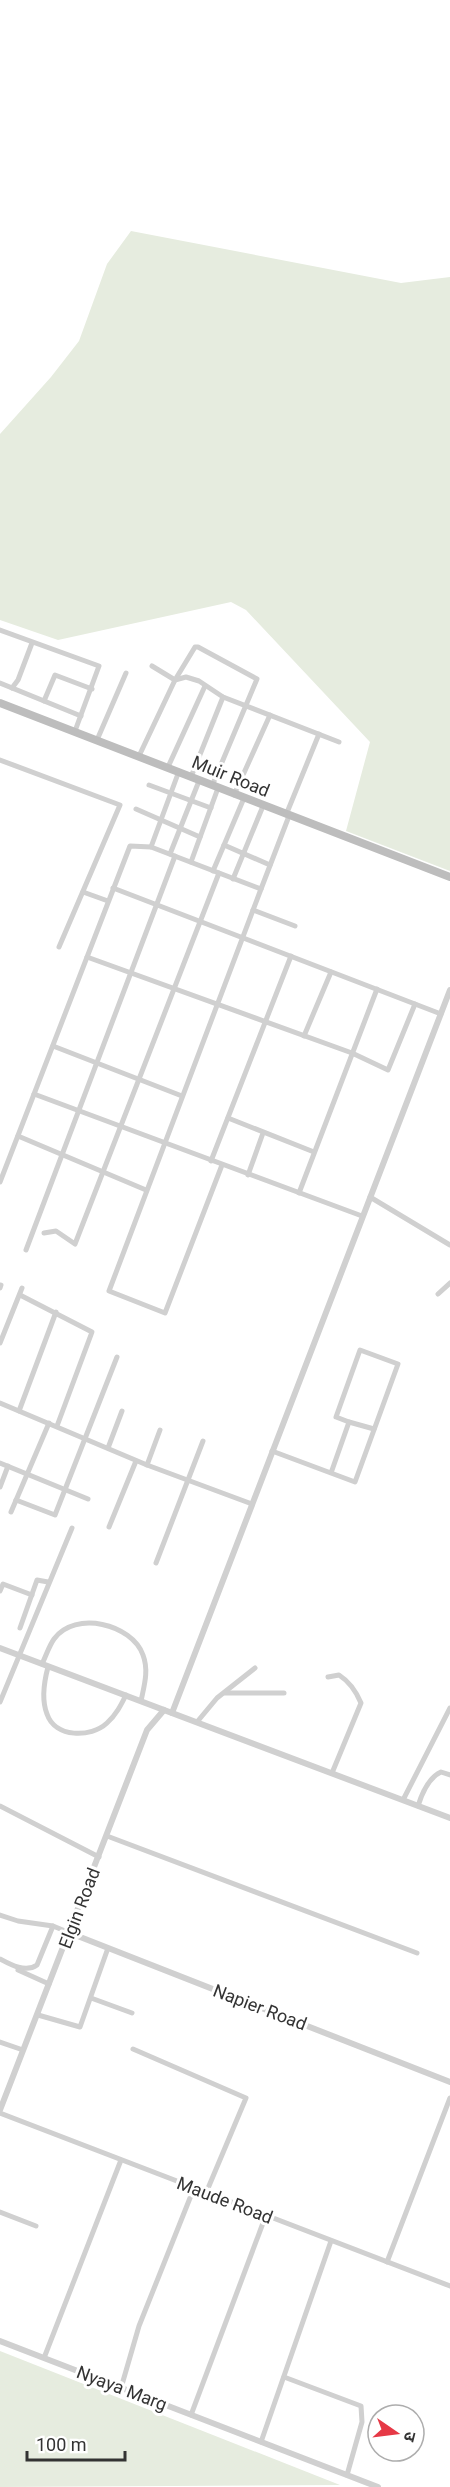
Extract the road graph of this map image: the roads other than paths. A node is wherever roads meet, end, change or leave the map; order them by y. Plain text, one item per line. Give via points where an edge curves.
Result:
1 (0, 630) edge
2 (32, 643) junction
3 (152, 666) dead end
4 (126, 672) dead end
5 (175, 680) junction
6 (0, 683) edge
7 (205, 686) junction
8 (12, 688) junction
9 (92, 689) junction
10 (223, 697) junction
11 (44, 701) junction
12 (0, 703) edge
13 (247, 706) junction
14 (270, 715) junction
15 (81, 716) junction
16 (75, 731) junction
17 (319, 734) junction
18 (98, 740) junction
19 (339, 742) dead end
20 (139, 756) junction
21 (0, 760) edge
22 (168, 767) junction
23 (179, 771) junction
24 (195, 779) junction
25 (149, 785) dead end
26 (215, 787) junction
27 (171, 793) junction
28 (234, 795) junction
29 (244, 798) junction
30 (191, 801) junction
31 (263, 806) junction
32 (211, 808) junction
33 (136, 810) dead end
34 (288, 815) junction
35 (160, 821) junction
36 (180, 829) junction
37 (200, 837) junction
38 (224, 845) junction
39 (151, 847) junction
40 (243, 854) junction
41 (172, 855) junction
42 (191, 862) junction
43 (270, 865) junction
44 (216, 872) junction
45 (450, 877) edge
46 (233, 879) junction
47 (113, 888) junction
48 (261, 890) junction
49 (83, 892) junction
50 (108, 901) junction
51 (156, 904) junction
52 (253, 910) junction
53 (200, 921) junction
54 (295, 926) dead end
55 (243, 938) junction
56 (59, 947) dead end
57 (291, 956) junction
58 (87, 957) junction
59 (331, 972) junction
60 (130, 974) junction
61 (174, 989) junction
62 (377, 989) junction
63 (450, 990) edge
64 (415, 1004) junction
65 (217, 1005) junction
66 (441, 1014) junction
67 (265, 1022) junction
68 (304, 1036) junction
69 (53, 1046) junction
70 (352, 1053) junction
71 (96, 1063) junction
72 (138, 1079) junction
73 (34, 1094) junction
74 (182, 1096) junction
75 (78, 1111) junction
76 (228, 1118) junction
77 (122, 1126) junction
78 (263, 1133) junction
79 (18, 1136) junction
80 (166, 1144) junction
81 (314, 1152) junction
82 (62, 1153) junction
83 (211, 1161) junction
84 (222, 1165) junction
85 (102, 1170) junction
86 (248, 1175) junction
87 (0, 1182) edge
88 (146, 1190) junction
89 (299, 1193) junction
90 (370, 1197) junction
91 (362, 1216) junction
92 (44, 1233) dead end
93 (450, 1245) edge
94 (26, 1250) dead end
95 (450, 1284) edge
96 (438, 1294) dead end
97 (56, 1312) junction
98 (0, 1343) edge
99 (117, 1357) dead end
100 (0, 1403) edge
101 (18, 1411) junction
102 (122, 1411) dead end
103 (349, 1422) junction
104 (49, 1423) junction
105 (57, 1426) junction
106 (374, 1429) junction
107 (160, 1430) dead end
108 (86, 1437) junction
109 (202, 1440) dead end
110 (108, 1448) junction
111 (272, 1451) junction
112 (136, 1461) junction
113 (0, 1463) edge
114 (147, 1465) junction
115 (8, 1466) junction
116 (331, 1473) junction
117 (28, 1474) junction
118 (189, 1480) junction
119 (0, 1487) edge
120 (65, 1490) junction
121 (87, 1498) dead end
122 (16, 1500) junction
123 (252, 1504) junction
124 (11, 1512) dead end
125 (110, 1527) dead end
126 (72, 1528) dead end
127 (156, 1563) dead end
128 (48, 1582) junction
129 (0, 1591) edge
130 (32, 1595) junction
131 (20, 1628) dead end
132 (0, 1648) edge
133 (18, 1655) junction
134 (45, 1665) junction
135 (255, 1668) dead end
136 (328, 1677) dead end
137 (225, 1693) junction
138 (284, 1693) dead end
139 (126, 1695) junction
140 (0, 1701) edge
141 (141, 1701) junction
142 (450, 1708) edge
143 (164, 1710) junction
144 (172, 1713) junction
145 (197, 1722) junction
146 (332, 1773) junction
147 (450, 1775) edge
148 (403, 1800) junction
149 (0, 1806) edge
150 (418, 1806) junction
151 (450, 1818) edge
152 (107, 1836) junction
153 (99, 1857) junction
154 (0, 1915) edge
155 (53, 1926) junction
156 (70, 1933) junction
157 (108, 1948) junction
158 (417, 1953) dead end
159 (0, 1961) edge
160 (49, 1984) junction
161 (91, 1998) junction
162 (132, 2013) dead end
163 (38, 2015) junction
164 (0, 2042) edge
165 (133, 2049) dead end
166 (23, 2050) junction
167 (450, 2082) edge
168 (450, 2098) edge
169 (0, 2111) edge
170 (121, 2160) junction
171 (195, 2188) junction
172 (206, 2193) junction
173 (0, 2212) edge
174 (266, 2216) junction
175 (36, 2226) dead end
176 (331, 2241) junction
177 (387, 2262) junction
178 (450, 2286) edge
179 (0, 2341) edge
180 (44, 2358) junction
181 (284, 2377) junction
182 (121, 2388) junction
183 (191, 2415) junction
184 (261, 2442) junction
185 (347, 2475) junction
186 (378, 2487) edge

1 - 2 street
2 - 8 street
2 - 9 street via 99,666
3 - 5 street
4 - 18 street
5 - 7 street via 186,676
5 - 13 street via 198,647 256,676
5 - 20 street
6 - 8 street
7 - 10 street
7 - 22 street
8 - 11 street
9 - 11 street via 55,675
9 - 15 street
10 - 13 street
10 - 24 street
11 - 15 street
12 - 16 main road, Muir Road
13 - 14 street
13 - 26 street
14 - 17 street
14 - 28 street
15 - 16 street
16 - 18 main road, Muir Road
17 - 19 street
17 - 34 street
18 - 20 main road, Muir Road
20 - 22 main road, Muir Road
21 - 49 street via 120,805
22 - 23 main road, Muir Road
23 - 24 main road, Muir Road
23 - 27 street
24 - 26 main road, Muir Road
24 - 30 street
25 - 27 street
26 - 28 main road, Muir Road
26 - 32 street
27 - 30 street
27 - 35 street
28 - 29 main road, Muir Road
29 - 31 main road, Muir Road
29 - 38 street
30 - 32 street
30 - 36 street
31 - 34 main road, Muir Road
31 - 40 street
32 - 37 street
33 - 35 street
34 - 43 street
34 - 45 main road, Muir Road
35 - 36 street
35 - 39 street
36 - 37 street
36 - 41 street
37 - 42 street
38 - 40 street
38 - 44 street
39 - 41 street
39 - 47 street via 130,846
40 - 43 street
40 - 46 street
41 - 42 street
41 - 51 street
42 - 44 street
43 - 48 street
44 - 46 street
44 - 53 street
46 - 48 street
47 - 50 street
47 - 51 street
48 - 52 street
49 - 50 street
49 - 56 street
50 - 58 street
51 - 53 street
51 - 60 street
52 - 54 street
52 - 55 street
53 - 55 street
53 - 61 street
55 - 57 street
55 - 65 street
57 - 59 street
57 - 67 street
58 - 60 street
58 - 69 street
59 - 62 street
59 - 68 street
60 - 61 street
60 - 71 street
61 - 65 street
61 - 72 street
62 - 64 street
62 - 70 street
63 - 66 street
64 - 66 street
64 - 70 street via 388,1070
65 - 67 street
65 - 74 street
66 - 90 street
67 - 68 street
67 - 76 street
68 - 70 street
69 - 71 street
69 - 73 street
70 - 81 street
71 - 72 street
71 - 75 street
72 - 74 street
72 - 77 street
73 - 75 street
73 - 79 street
74 - 80 street
75 - 77 street
75 - 82 street
76 - 78 street
76 - 83 street
77 - 80 street
77 - 85 street
78 - 81 street
78 - 86 street
79 - 82 street
79 - 87 street
80 - 83 street
80 - 88 street
81 - 89 street
82 - 85 street
82 - 94 street
83 - 84 street
84 - 86 street
84 - 88 street via 165,1313 109,1291
85 - 88 street
85 - 92 street via 75,1244 56,1231
86 - 89 street
89 - 91 street
90 - 91 street
90 - 93 street
91 - 111 street
95 - 96 street
97 - 98 street via 21,1292
97 - 101 street
97 - 105 street via 92,1332
99 - 108 street
100 - 101 street
101 - 104 street
102 - 110 street
103 - 106 street
103 - 106 street via 336,1418 360,1350 398,1364
103 - 116 street
104 - 105 street
104 - 117 street
105 - 108 street
106 - 116 street via 355,1482
107 - 114 street
108 - 110 street
108 - 120 street
109 - 118 street
110 - 112 street
111 - 116 street
111 - 123 street
112 - 114 street
112 - 125 street
113 - 115 street
114 - 118 street
115 - 117 street
115 - 119 street
117 - 120 street
117 - 122 street
118 - 123 street
118 - 127 street
120 - 121 street
120 - 122 street via 55,1515
122 - 124 street
123 - 144 street
126 - 128 street
128 - 130 street via 37,1580
128 - 133 street
129 - 130 street via 3,1584
130 - 131 street
132 - 133 street
133 - 134 street
133 - 140 street
134 - 139 street
134 - 139 street via 46,1712 61,1729 78,1734 99,1729
134 - 141 street via 55,1638 62,1632 85,1623 113,1628 134,1640 143,1656 146,1679
135 - 137 street
136 - 146 street via 339,1675 347,1680 361,1704
137 - 138 street
137 - 145 street
139 - 141 street
141 - 143 street
142 - 148 street
143 - 144 street
143 - 152 street, Elgin Road via 147,1730
144 - 145 street
145 - 146 street
146 - 148 street
147 - 150 street via 436,1774 422,1792
148 - 150 street
149 - 153 street
150 - 151 street
152 - 153 street, Elgin Road
152 - 158 street
153 - 156 street, Elgin Road
154 - 155 street
155 - 156 street
155 - 159 street via 34,1968
156 - 157 street, Napier Road
156 - 160 street, Elgin Road
157 - 161 street
157 - 167 street, Napier Road
159 - 160 street
160 - 163 street, Elgin Road
161 - 162 street
161 - 163 street via 80,2027
163 - 166 street, Elgin Road
164 - 166 street
165 - 172 street via 246,2098
166 - 169 street, Elgin Road
168 - 177 street
169 - 170 street, Maude Road
170 - 171 street, Maude Road
170 - 180 street
171 - 172 street, Maude Road
171 - 182 street via 139,2326
172 - 174 street, Maude Road
173 - 175 street
174 - 176 street, Maude Road
174 - 183 street
176 - 177 street, Maude Road
176 - 181 street
177 - 178 street, Maude Road
179 - 180 street, Nyaya Marg
180 - 182 street, Nyaya Marg
181 - 184 street
181 - 185 street via 361,2406 362,2422
182 - 183 street, Nyaya Marg
183 - 184 street, Nyaya Marg
184 - 185 street, Nyaya Marg
185 - 186 street, Nyaya Marg

